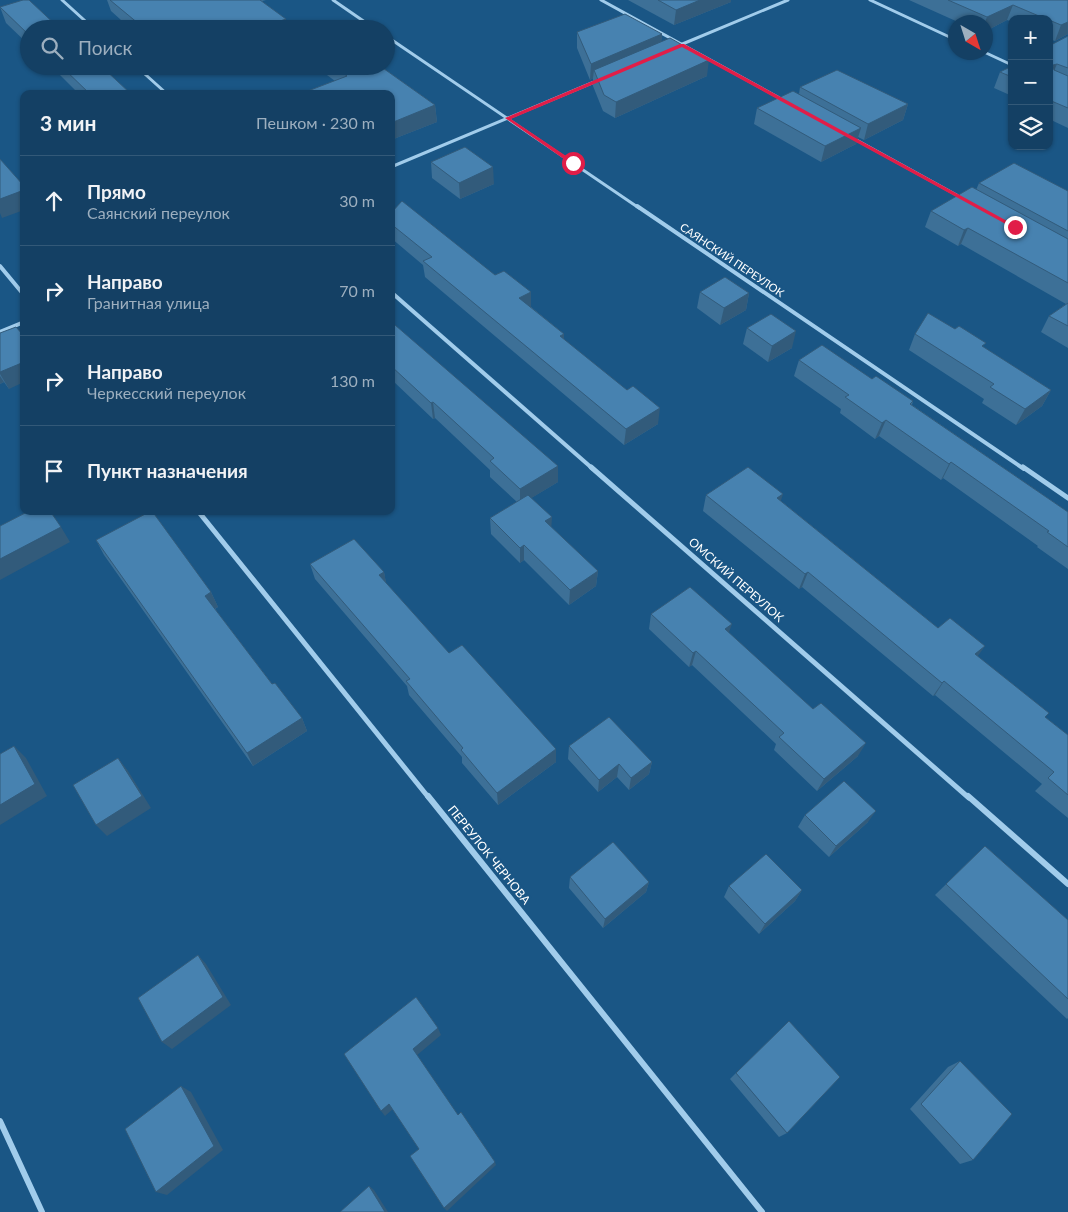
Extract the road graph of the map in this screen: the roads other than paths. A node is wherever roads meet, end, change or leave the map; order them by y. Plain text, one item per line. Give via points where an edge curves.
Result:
1 (62, 0) edge
2 (333, 0) edge
3 (601, 0) edge
4 (788, 0) edge
5 (870, 0) edge
6 (84, 20) edge
7 (362, 20) edge
8 (948, 36) edge
9 (395, 42) edge
10 (682, 45) junction
11 (673, 49) edge
12 (993, 56) edge
13 (1008, 63) edge
14 (146, 75) edge
15 (599, 80) edge
16 (163, 90) edge
17 (787, 102) edge
18 (507, 118) junction
19 (849, 136) edge
20 (395, 165) edge
21 (963, 198) edge
22 (0, 266) edge
23 (20, 290) edge
24 (395, 295) edge
25 (20, 324) edge
26 (0, 332) edge
27 (1068, 498) edge
28 (201, 515) edge
29 (1068, 884) edge
30 (0, 1122) edge
31 (42, 1212) edge
32 (762, 1212) edge

1 - 6 street
2 - 7 street
3 - 10 street
4 - 10 street
5 - 8 street
9 - 18 street, САЯНСКИЙ ПЕРЕУЛОК
10 - 11 street
10 - 17 street
12 - 13 street
14 - 16 street
15 - 18 street
18 - 20 street
18 - 27 street, САЯНСКИЙ ПЕРЕУЛОК
19 - 21 street
22 - 23 street
24 - 29 street, ОМСКИЙ ПЕРЕУЛОК
25 - 26 street
28 - 32 street, ПЕРЕУЛОК ЧЕРНОВА
30 - 31 street

